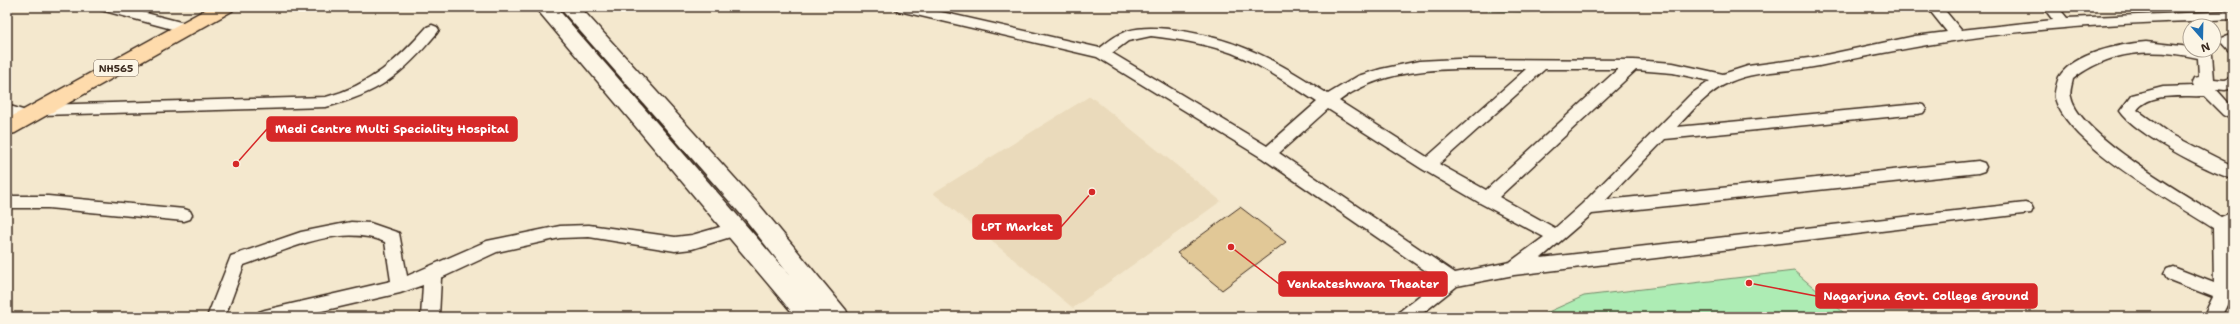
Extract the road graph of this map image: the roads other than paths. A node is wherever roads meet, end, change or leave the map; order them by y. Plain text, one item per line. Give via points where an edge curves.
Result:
1 (106, 7) edge
2 (225, 7) edge
3 (544, 7) edge
4 (568, 7) edge
5 (899, 7) edge
6 (1934, 7) edge
7 (2050, 7) edge
8 (2233, 15) edge
9 (2063, 23) junction
10 (187, 28) junction
11 (432, 30) dead end
12 (1957, 35) junction
13 (1102, 53) junction
14 (1541, 64) junction
15 (1632, 65) junction
16 (1723, 79) junction
17 (2219, 87) edge
18 (1327, 103) junction
19 (1918, 109) dead end
20 (7, 110) edge
21 (34, 114) junction
22 (2233, 115) edge
23 (7, 128) edge
24 (1661, 134) junction
25 (1268, 154) junction
26 (1428, 165) junction
27 (1978, 167) dead end
28 (2233, 173) edge
29 (1486, 199) junction
30 (7, 202) edge
31 (1588, 208) junction
32 (2025, 209) dead end
33 (184, 215) dead end
34 (2227, 221) edge
35 (734, 229) junction
36 (1556, 236) junction
37 (1514, 268) junction
38 (433, 274) junction
39 (2173, 274) dead end
40 (1452, 280) junction
41 (400, 286) junction
42 (2228, 296) edge
43 (216, 317) edge
44 (265, 317) edge
45 (430, 317) edge
46 (811, 317) edge
47 (837, 317) edge
48 (1405, 317) edge
49 (2212, 317) edge

1 - 10 street
2 - 10 highway, NH565
3 - 35 main road
4 - 47 main road via 753,213
5 - 13 street
6 - 12 street
7 - 9 street
8 - 9 street
9 - 12 street
10 - 21 highway, NH565
11 - 21 street via 409,57 375,85 351,97 326,102
12 - 16 street via 1915,41 1816,62 1748,71
13 - 18 street via 1133,34 1151,31 1179,35 1237,50 1291,78
13 - 25 street
14 - 15 street
14 - 18 street via 1462,64 1404,69 1364,80
14 - 26 street
15 - 16 street via 1673,68
15 - 29 street
16 - 24 street via 1695,99
17 - 22 street via 2225,111
17 - 28 street via 2163,92 2137,100 2128,111 2143,125 2175,146
17 - 34 street via 2204,62 2206,55 2182,49 2138,46 2088,61 2066,77 2063,96 2068,110 2086,132 2127,163
18 - 25 street
18 - 26 street
19 - 24 street
20 - 21 street
21 - 23 highway, NH565
24 - 31 street
25 - 40 street
26 - 29 street
27 - 31 street
29 - 36 street
30 - 33 street via 41,202
31 - 36 street
32 - 37 street
34 - 42 street
35 - 38 street via 692,242 675,244 589,231 560,232 493,246
35 - 46 main road
36 - 37 street
37 - 40 street
38 - 41 street
38 - 45 street
39 - 42 street
40 - 48 street
41 - 43 street via 393,238 369,229 347,228 305,238 237,261
41 - 44 street
42 - 49 street

